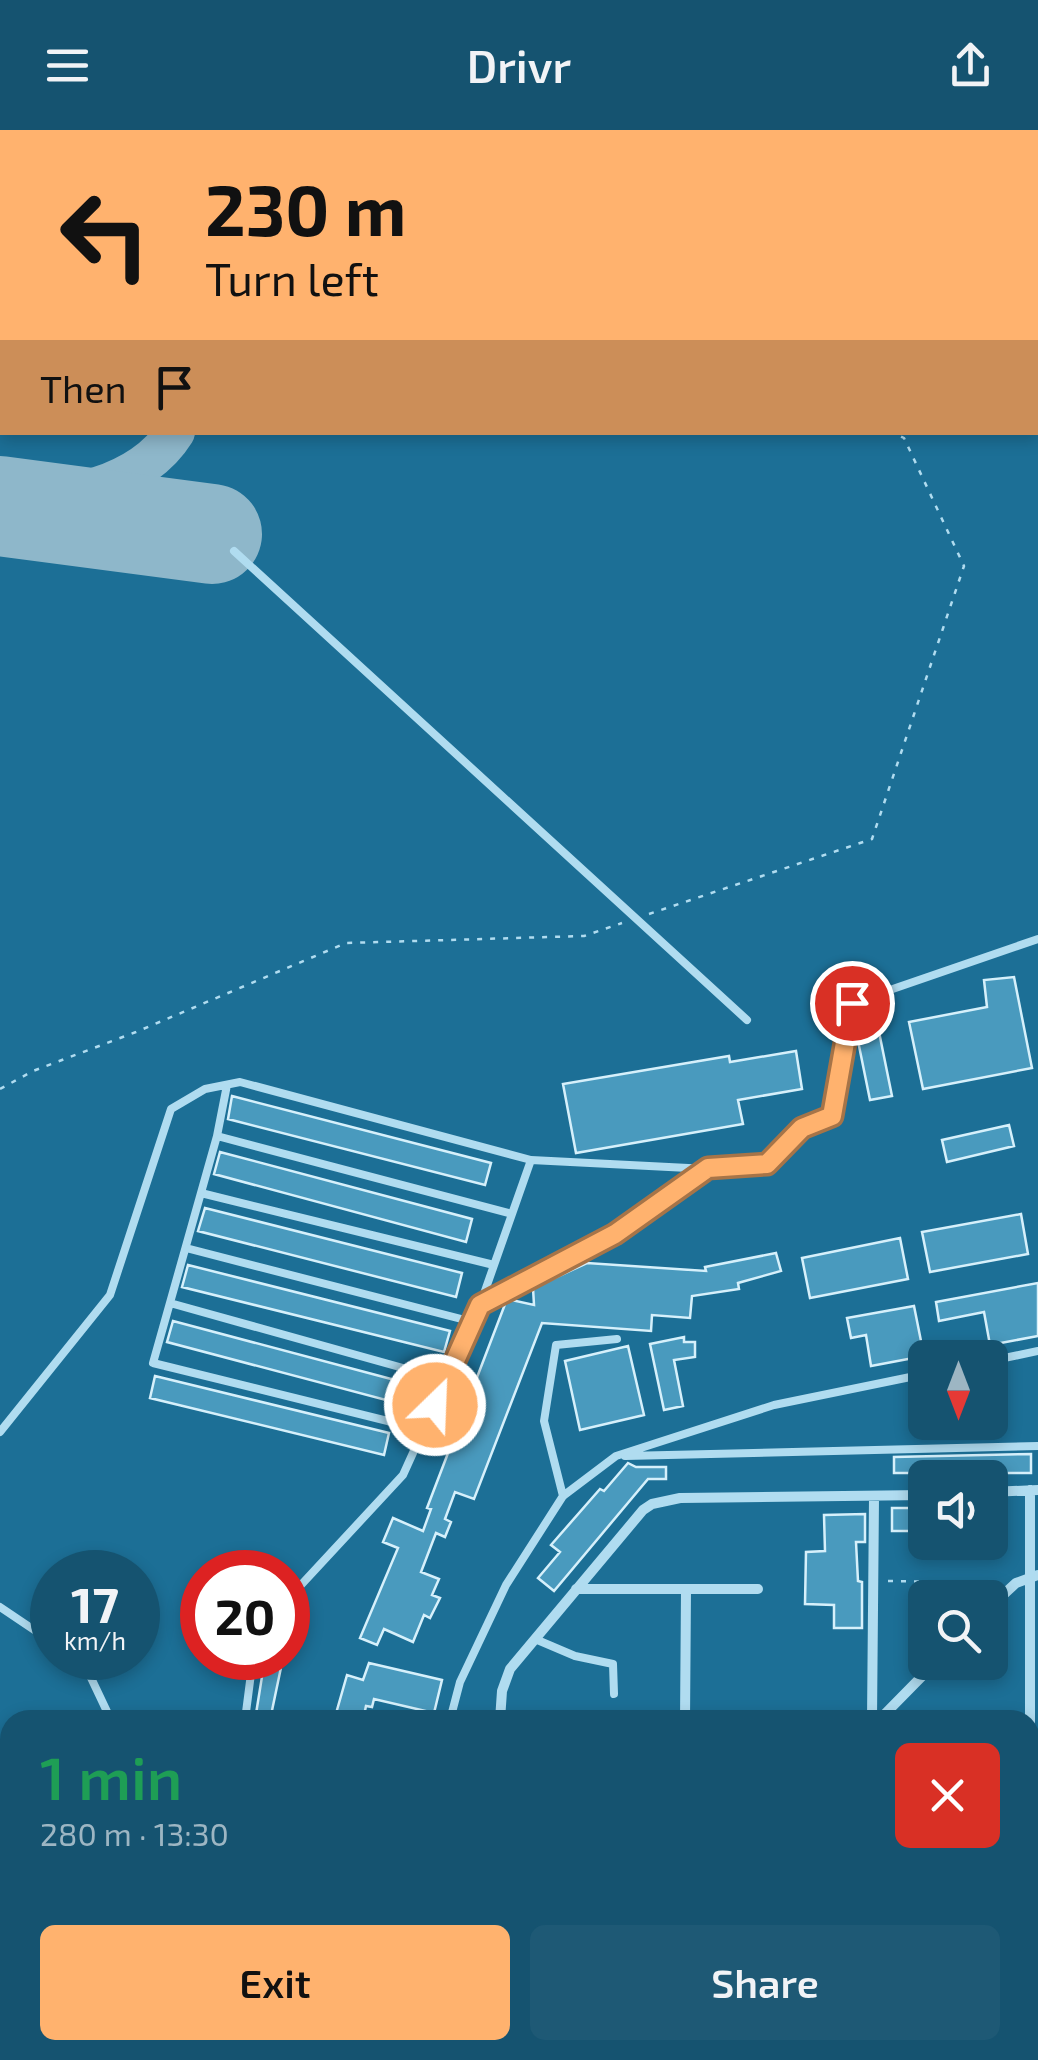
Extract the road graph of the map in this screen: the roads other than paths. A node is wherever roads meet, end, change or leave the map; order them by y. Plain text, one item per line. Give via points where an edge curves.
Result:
1 (234, 551) dead end
2 (1038, 939) edge
3 (747, 1020) dead end
4 (227, 1085) junction
5 (218, 1136) junction
6 (532, 1160) junction
7 (708, 1168) junction
8 (202, 1192) junction
9 (512, 1214) junction
10 (186, 1248) junction
11 (494, 1266) junction
12 (170, 1302) junction
13 (480, 1305) junction
14 (473, 1322) junction
15 (617, 1339) dead end
16 (1038, 1351) edge
17 (1008, 1357) edge
18 (908, 1377) edge
19 (446, 1380) junction
20 (424, 1430) junction
21 (0, 1432) edge
22 (1038, 1446) edge
23 (616, 1456) junction
24 (1034, 1490) edge
25 (1008, 1491) edge
26 (564, 1496) junction
27 (908, 1496) edge
28 (874, 1498) junction
29 (1034, 1575) edge
30 (310, 1576) edge
31 (758, 1589) dead end
32 (576, 1590) junction
33 (686, 1590) junction
34 (1008, 1591) edge
35 (0, 1607) edge
36 (30, 1627) edge
37 (535, 1639) junction
38 (92, 1680) edge
39 (250, 1680) edge
40 (917, 1680) edge
41 (614, 1694) dead end
42 (106, 1710) edge
43 (246, 1710) edge
44 (453, 1710) edge
45 (501, 1710) edge
46 (685, 1710) edge
47 (875, 1710) edge
48 (886, 1710) edge
49 (1033, 1710) edge

1 - 3 lane
2 - 7 lane via 852,1003 832,1116 802,1128 767,1164
4 - 5 lane
4 - 6 lane via 240,1082
4 - 21 lane via 205,1089 172,1109 110,1295
5 - 8 lane
5 - 9 lane
6 - 7 lane
6 - 9 lane
7 - 13 lane via 615,1234
8 - 10 lane
8 - 11 lane
9 - 11 lane
10 - 12 lane
10 - 14 lane
11 - 13 lane
12 - 19 lane
12 - 20 lane via 153,1363
13 - 14 lane
14 - 19 lane
15 - 26 lane via 556,1344 544,1420
16 - 17 lane
18 - 23 lane via 774,1404
19 - 20 lane
20 - 30 lane via 403,1476
22 - 23 lane
23 - 26 lane
24 - 25 street
24 - 29 street
26 - 44 lane via 506,1585
27 - 28 street
28 - 32 street via 680,1498 652,1504
28 - 47 street
29 - 34 street
29 - 49 street
31 - 33 street
32 - 33 street
32 - 37 street
33 - 46 street
35 - 36 lane
37 - 41 lane via 613,1664
37 - 45 street via 505,1679
38 - 42 lane
39 - 43 lane
40 - 48 street

